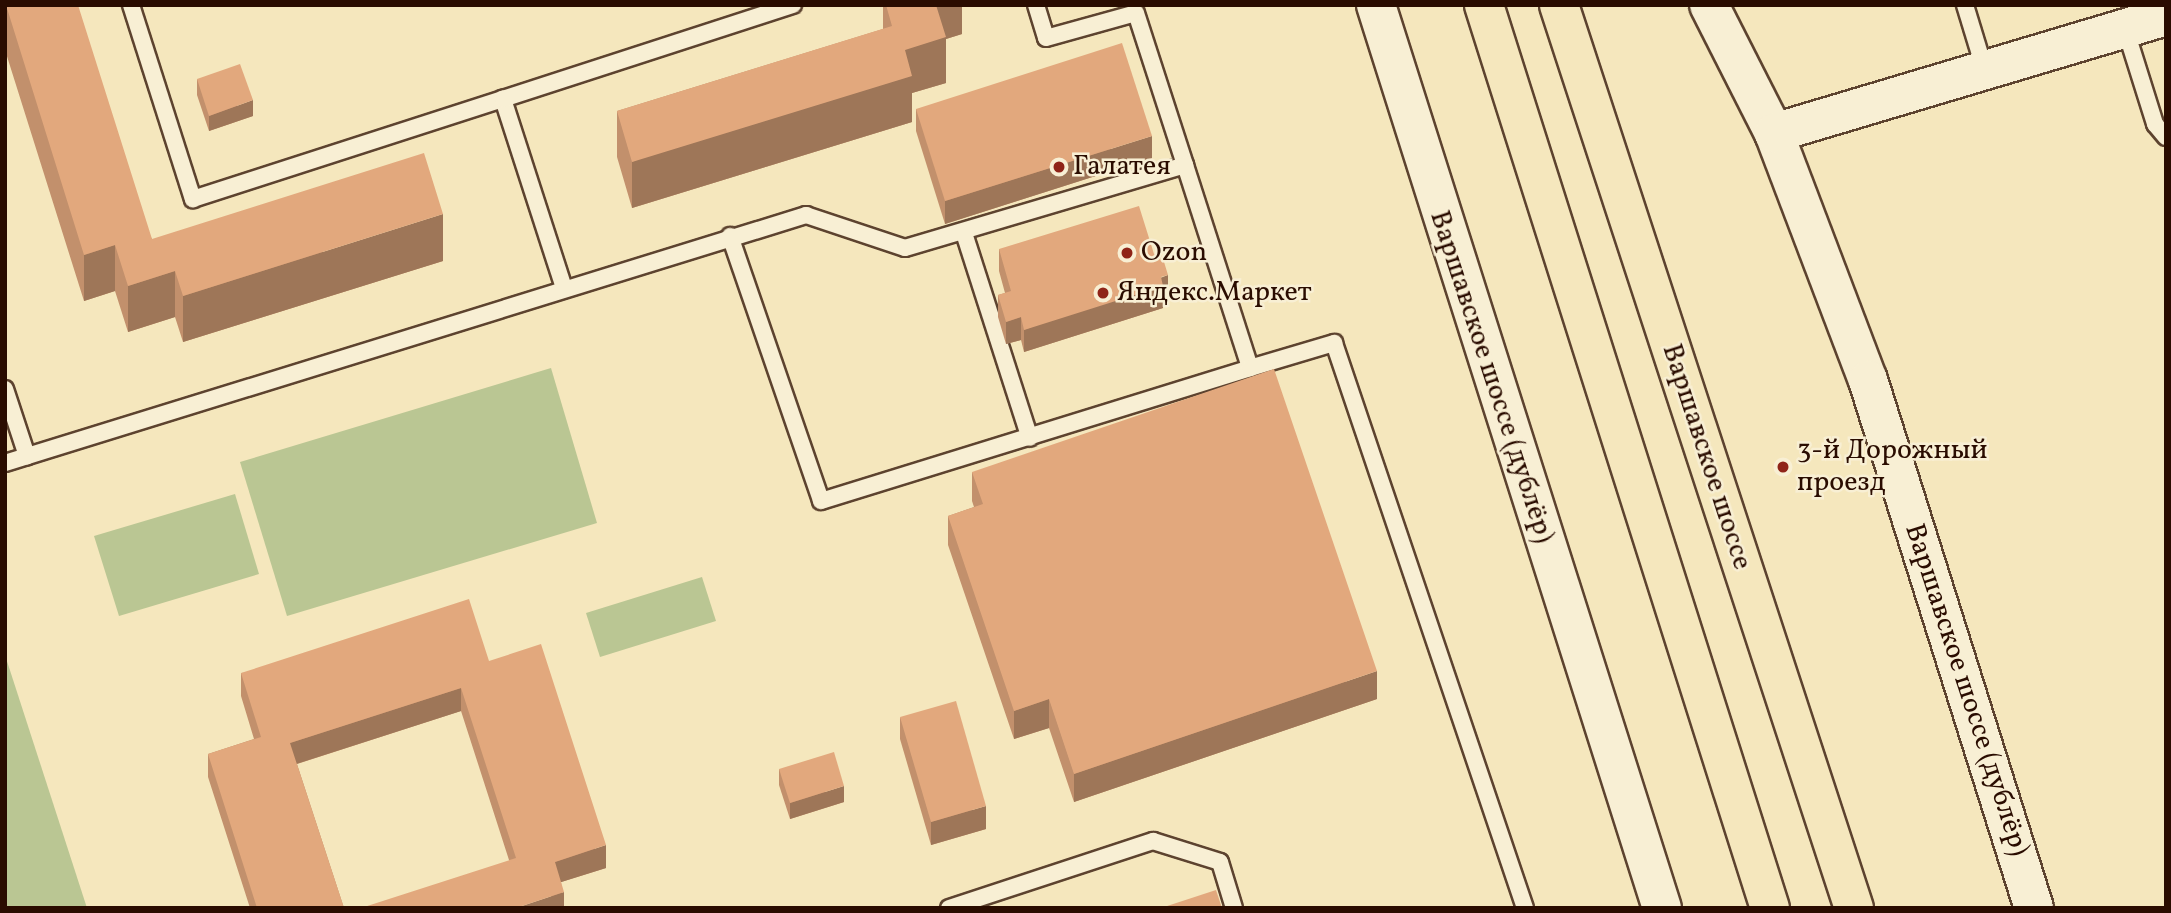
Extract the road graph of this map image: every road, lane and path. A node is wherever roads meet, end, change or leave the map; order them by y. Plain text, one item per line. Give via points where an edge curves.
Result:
1 (131, 5) edge
2 (793, 5) edge
3 (1035, 5) edge
4 (1376, 5) edge
5 (1484, 5) edge
6 (1559, 5) edge
7 (1709, 5) edge
8 (1965, 5) edge
9 (2166, 16) edge
10 (2125, 28) junction
11 (1985, 71) junction
12 (503, 99) junction
13 (1774, 133) junction
14 (2166, 137) edge
15 (1185, 165) junction
16 (964, 233) junction
17 (730, 236) junction
18 (564, 288) junction
19 (1250, 368) junction
20 (5, 389) edge
21 (1030, 438) junction
22 (27, 456) junction
23 (5, 463) edge
24 (2003, 809) junction
25 (949, 908) edge
26 (1234, 908) edge
27 (1525, 908) edge
28 (1662, 908) edge
29 (1770, 908) edge
30 (1854, 908) edge
31 (2008, 908) edge
32 (2034, 908) edge

1 - 12 lane via 193,199
2 - 12 lane
3 - 15 lane via 1046,38 1136,13
4 - 28 main road, Варшавское шоссе (дублёр)
5 - 29 main road
6 - 30 main road, Варшавское шоссе
7 - 13 main road, Варшавское шоссе (дублёр)
8 - 11 lane
9 - 10 main road
10 - 11 main road
10 - 14 lane via 2155,124
11 - 13 main road
12 - 18 lane
13 - 24 main road, Варшавское шоссе (дублёр) via 1868,380
15 - 16 lane
15 - 19 lane
16 - 17 lane via 905,248 806,215
16 - 21 lane
17 - 18 lane
17 - 21 lane via 821,501
18 - 22 lane
19 - 21 lane
19 - 27 lane via 1334,343
20 - 22 lane
22 - 23 lane
24 - 31 main road
24 - 32 main road, Варшавское шоссе (дублёр)
25 - 26 lane via 1153,841 1220,862

